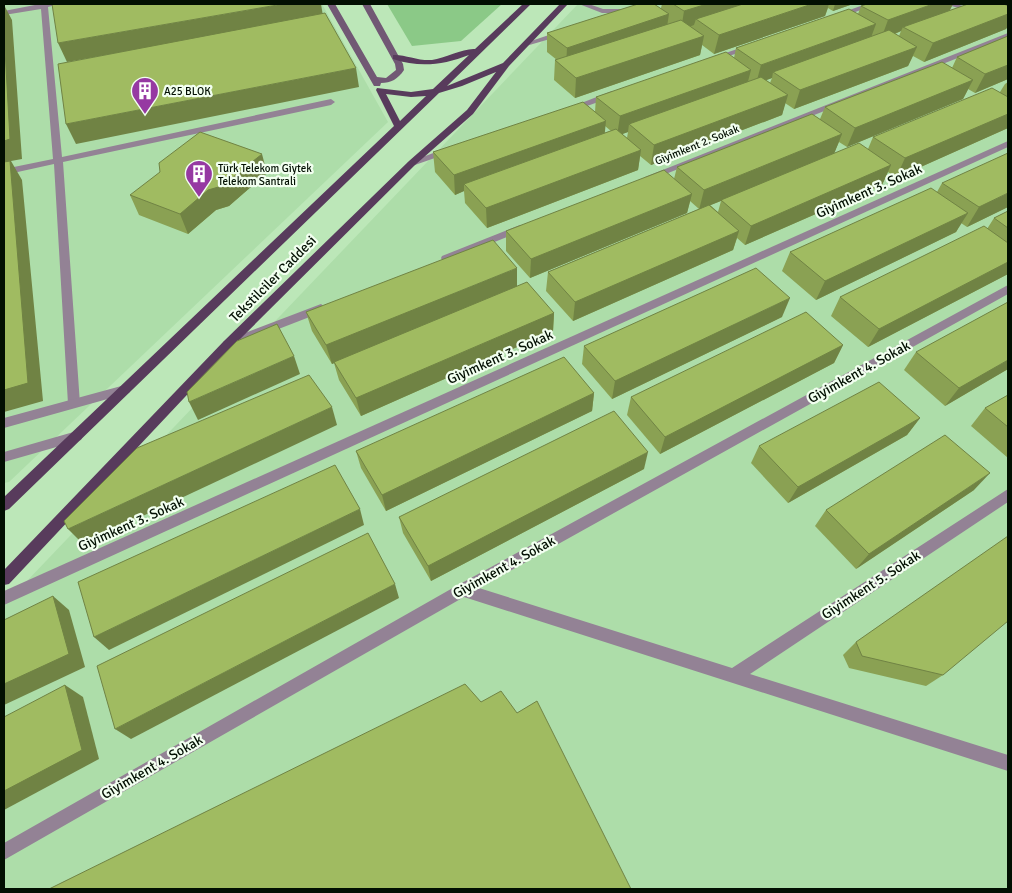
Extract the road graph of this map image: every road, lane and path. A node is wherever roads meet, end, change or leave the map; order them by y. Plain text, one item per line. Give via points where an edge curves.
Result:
1 (55, 4) edge
2 (331, 4) edge
3 (366, 4) edge
4 (527, 4) edge
5 (564, 4) edge
6 (583, 4) edge
7 (872, 4) edge
8 (949, 4) edge
9 (44, 5) edge
10 (4, 13) edge
11 (606, 19) edge
12 (825, 20) edge
13 (1008, 21) edge
14 (570, 30) edge
15 (1008, 35) edge
16 (759, 43) edge
17 (526, 44) junction
18 (479, 49) junction
19 (396, 57) junction
20 (703, 62) edge
21 (506, 64) junction
22 (373, 78) junction
23 (380, 90) junction
24 (434, 92) junction
25 (618, 92) edge
26 (331, 102) dead end
27 (562, 111) edge
28 (398, 127) junction
29 (1008, 144) edge
30 (459, 147) edge
31 (58, 159) junction
32 (412, 164) junction
33 (4, 172) edge
34 (637, 182) edge
35 (526, 226) edge
36 (433, 263) edge
37 (1008, 289) edge
38 (330, 304) edge
39 (228, 344) junction
40 (125, 390) junction
41 (74, 404) junction
42 (4, 423) edge
43 (77, 436) junction
44 (4, 457) edge
45 (1008, 495) edge
46 (4, 505) edge
47 (4, 579) edge
48 (463, 590) junction
49 (4, 598) edge
50 (735, 675) junction
51 (1008, 762) edge
52 (4, 852) edge

1 - 9 street
2 - 22 main road
3 - 19 main road
4 - 18 main road, Tekstilciler Caddesi
5 - 17 main road, Tekstilciler Caddesi
6 - 11 street via 602,11 637,9
7 - 12 street
8 - 13 street
9 - 10 street
9 - 31 street
14 - 17 street
15 - 34 street, Giyimkent 2. Sokak
16 - 20 street
17 - 21 main road, Tekstilciler Caddesi
18 - 19 main road via 427,63 407,62
18 - 24 main road, Tekstilciler Caddesi
19 - 22 main road via 400,70 396,76 383,81
21 - 24 main road
21 - 32 main road, Tekstilciler Caddesi via 470,112
22 - 23 main road
23 - 24 main road via 400,95
23 - 28 main road
24 - 28 main road, Tekstilciler Caddesi
25 - 27 street
26 - 31 street
28 - 40 main road, Tekstilciler Caddesi
29 - 49 street, Giyimkent 3. Sokak
30 - 32 street
31 - 33 street
31 - 41 street
32 - 39 main road, Tekstilciler Caddesi
35 - 36 street
37 - 48 street, Giyimkent 4. Sokak
38 - 39 street
39 - 47 main road, Tekstilciler Caddesi
40 - 41 street
40 - 43 main road, Tekstilciler Caddesi
41 - 42 street
43 - 44 street
43 - 46 main road, Tekstilciler Caddesi
45 - 50 street, Giyimkent 5. Sokak
48 - 50 street
48 - 52 street, Giyimkent 4. Sokak
50 - 51 street

